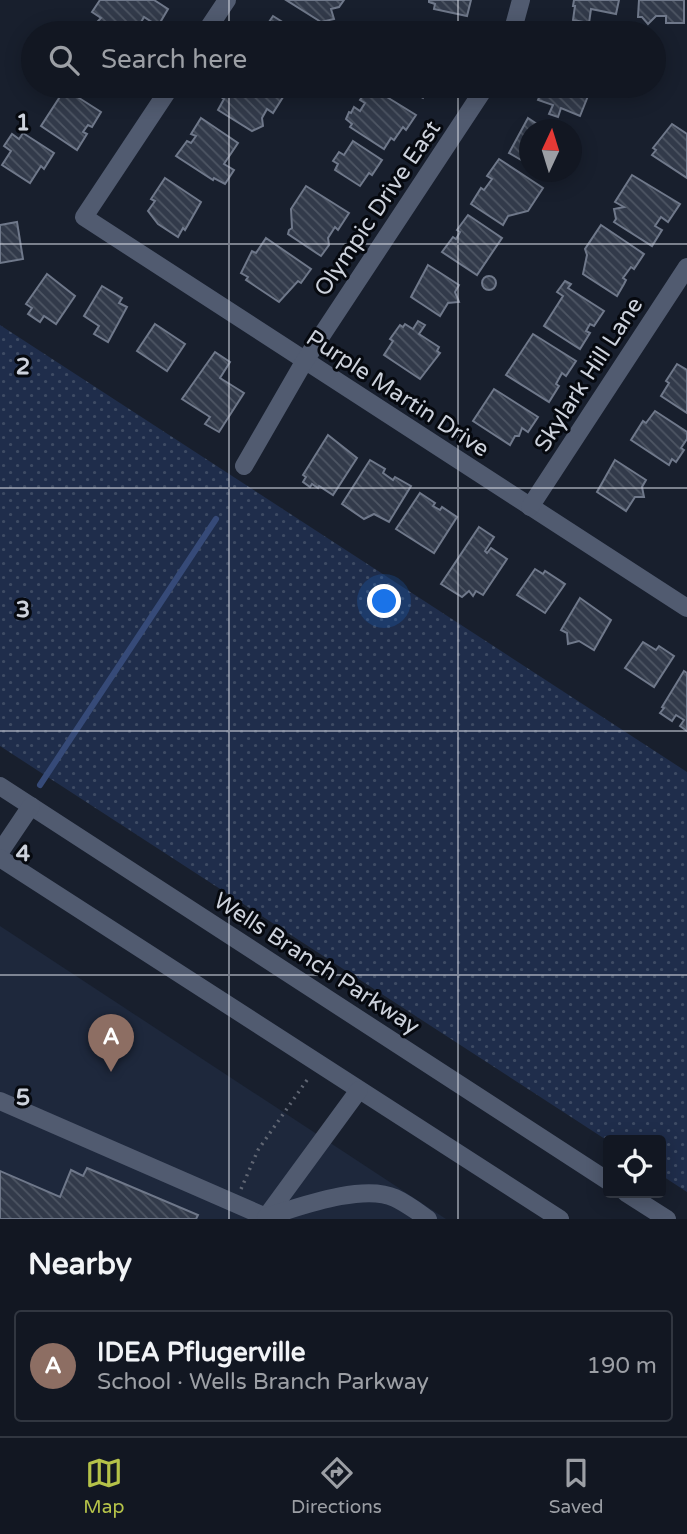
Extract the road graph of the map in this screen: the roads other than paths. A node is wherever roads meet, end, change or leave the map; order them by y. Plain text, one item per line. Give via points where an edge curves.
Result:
1 (227, 0) edge
2 (521, 0) edge
3 (213, 21) edge
4 (515, 21) edge
5 (163, 98) edge
6 (478, 98) edge
7 (687, 267) edge
8 (304, 362) junction
9 (244, 466) dead end
10 (530, 507) junction
11 (687, 608) edge
12 (0, 786) edge
13 (31, 806) junction
14 (0, 852) edge
15 (0, 858) edge
16 (359, 1090) junction
17 (0, 1101) edge
18 (603, 1178) edge
19 (634, 1198) edge
20 (267, 1218) edge
21 (428, 1219) edge
22 (560, 1219) edge
23 (667, 1219) edge

1 - 3 street
2 - 4 street
5 - 8 street, Purple Martin Drive via 84,218
6 - 8 street, Olympic Drive East
7 - 10 street, Skylark Hill Lane
8 - 9 street, Olympic Drive East
8 - 10 street, Purple Martin Drive
10 - 11 street, Purple Martin Drive
12 - 13 street, Wells Branch Parkway
13 - 14 street
13 - 18 street, Wells Branch Parkway
15 - 16 street
16 - 20 street
16 - 22 street
17 - 20 street
19 - 23 street
20 - 21 street via 356,1194 393,1197

